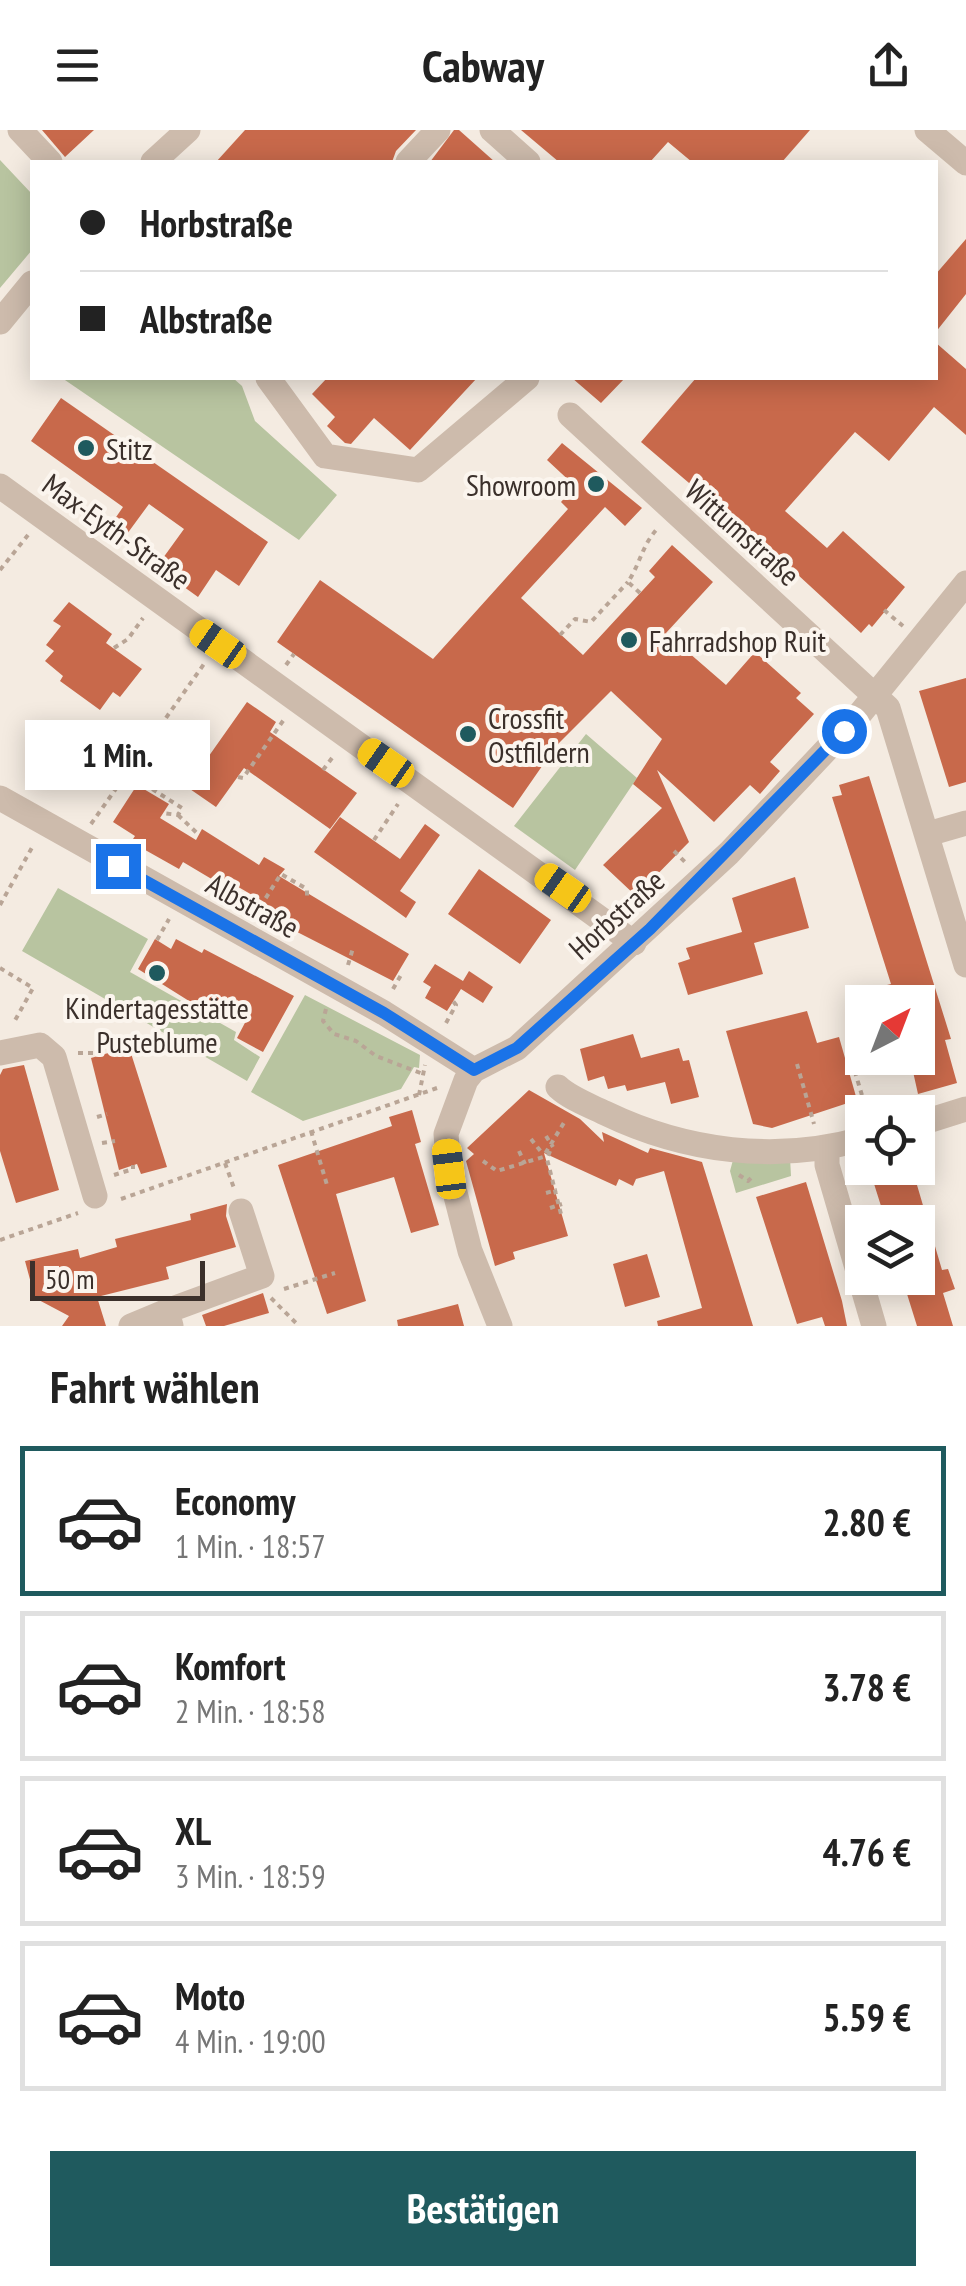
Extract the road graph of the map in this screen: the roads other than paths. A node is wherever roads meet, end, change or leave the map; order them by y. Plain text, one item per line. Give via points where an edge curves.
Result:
1 (20, 130) edge
2 (188, 130) edge
3 (438, 130) edge
4 (492, 130) edge
5 (927, 130) edge
6 (48, 160) edge
7 (155, 160) edge
8 (410, 160) edge
9 (526, 160) edge
10 (966, 162) edge
11 (30, 286) edge
12 (0, 322) edge
13 (269, 380) edge
14 (525, 380) edge
15 (570, 416) dead end
16 (0, 486) edge
17 (966, 584) edge
18 (874, 695) junction
19 (0, 798) edge
20 (966, 823) edge
21 (928, 834) junction
22 (634, 943) junction
23 (966, 965) edge
24 (4, 1043) edge
25 (467, 1072) junction
26 (567, 1093) road end
27 (966, 1110) edge
28 (935, 1119) edge
29 (845, 1143) edge
30 (823, 1149) junction
31 (98, 1203) road end
32 (241, 1211) dead end
33 (169, 1318) edge
34 (131, 1326) edge
35 (500, 1326) edge
36 (874, 1326) edge

1 - 6 street
2 - 7 street
3 - 8 street
4 - 9 street
5 - 10 street
11 - 12 street
13 - 14 street via 325,456 418,470
15 - 18 street, Wittumstraße
16 - 22 street, Max-Eyth-Straße
17 - 18 street, Horbstraße
18 - 21 street, Wittumstraße via 896,724
18 - 22 street, Horbstraße via 729,853
19 - 25 street, Albstraße via 384,1013
20 - 21 street
21 - 23 street, Wittumstraße
22 - 25 street, Horbstraße via 517,1048
24 - 31 street via 40,1045 54,1057
25 - 35 street via 446,1134 449,1169 470,1251
26 - 30 street via 675,1143
27 - 28 street
29 - 30 street
30 - 36 street
32 - 33 street via 262,1276
33 - 34 street

